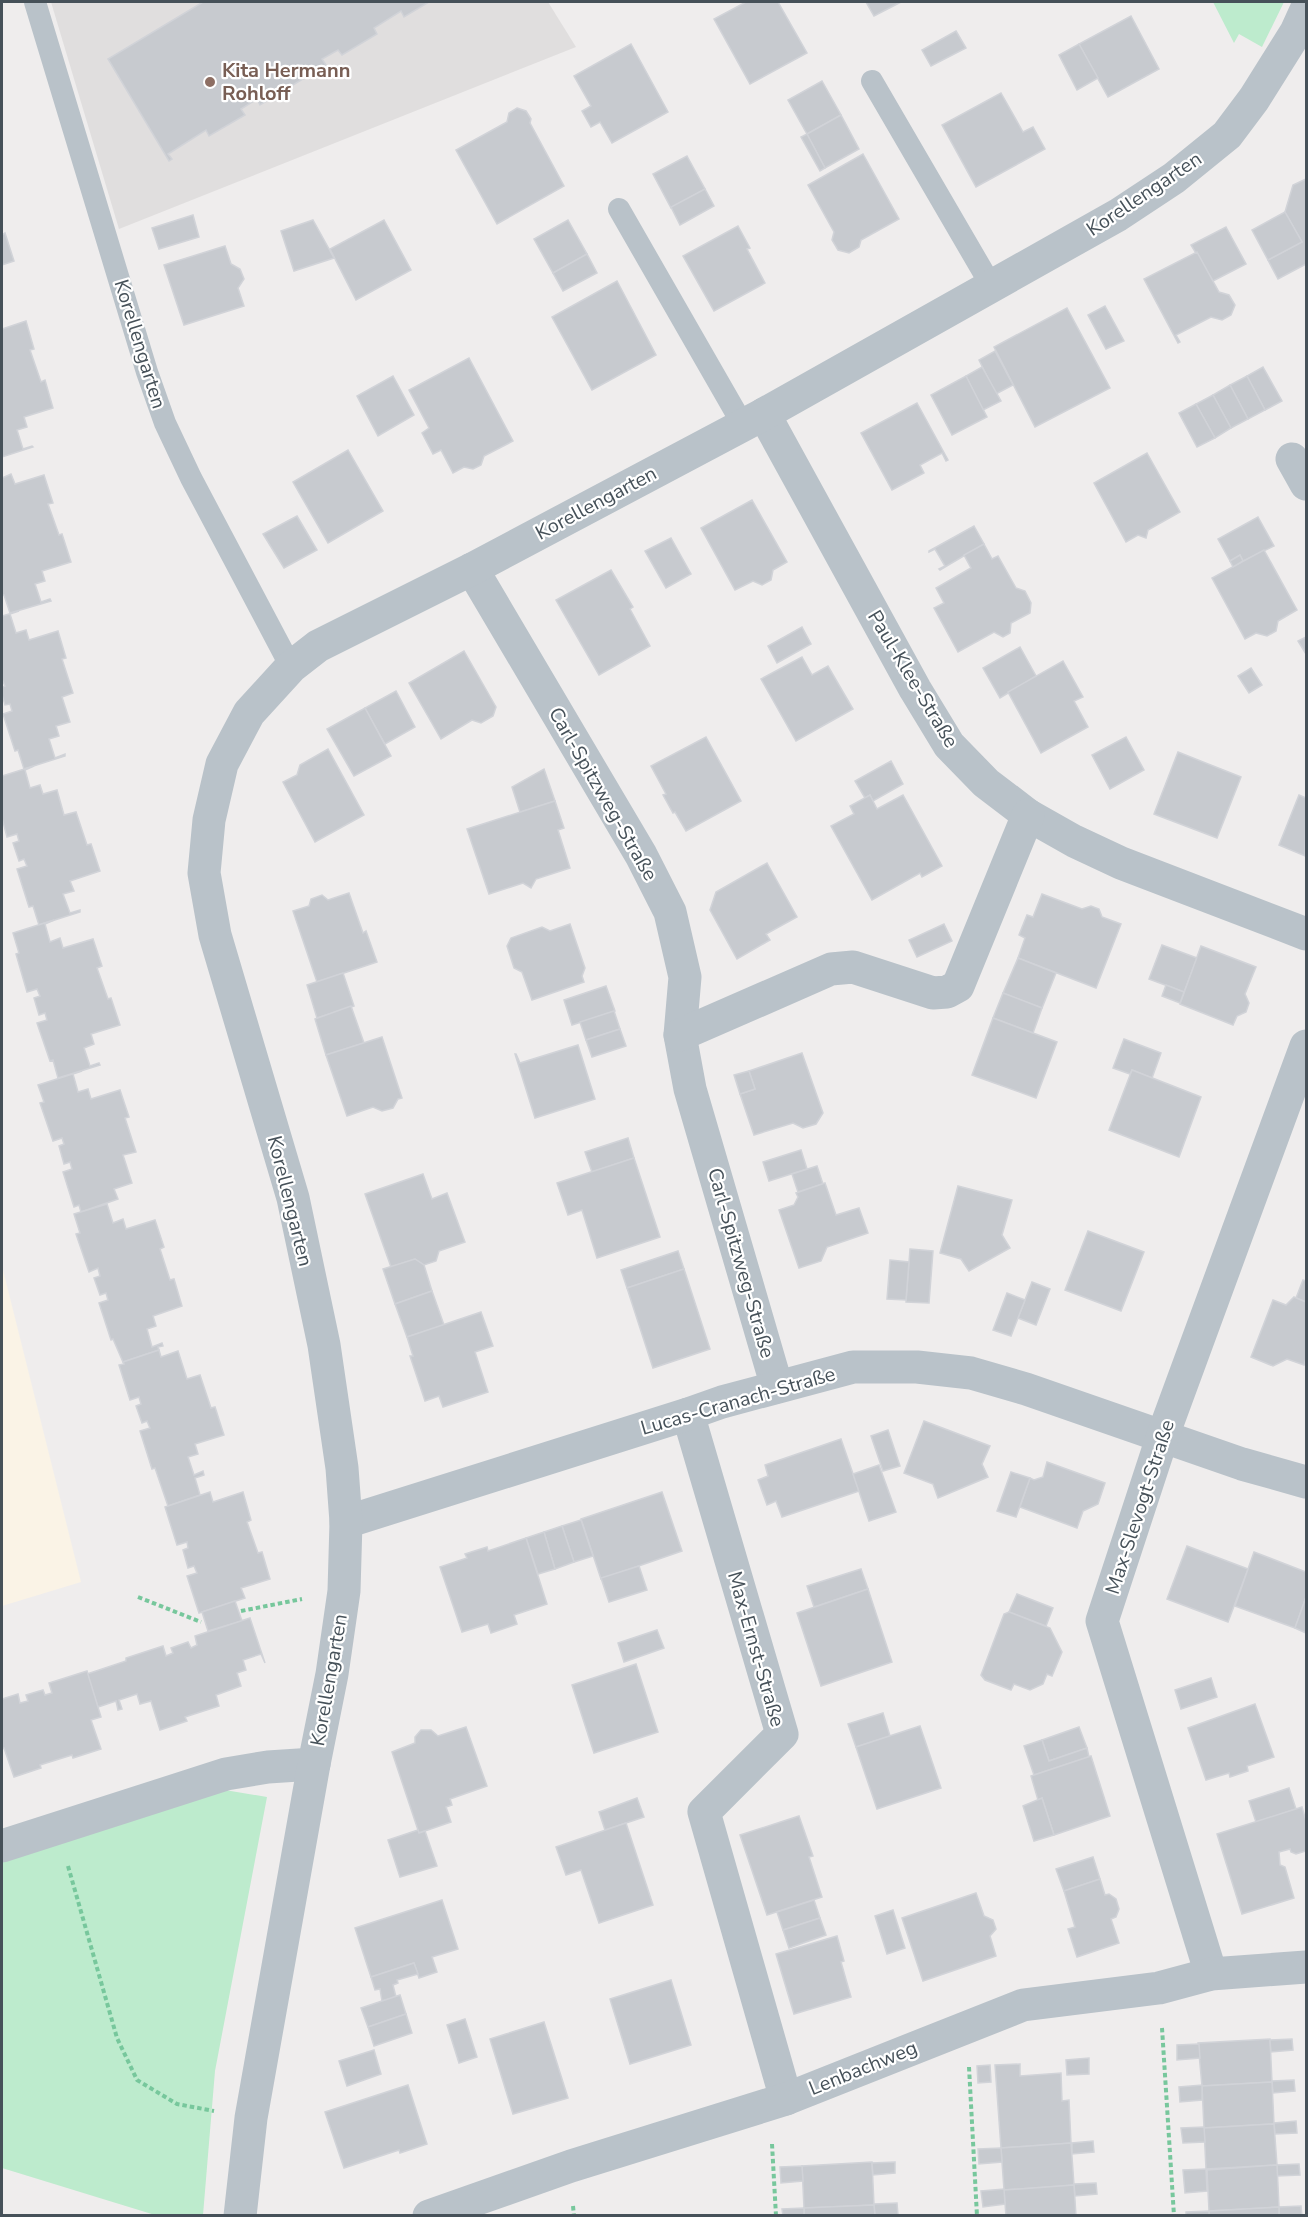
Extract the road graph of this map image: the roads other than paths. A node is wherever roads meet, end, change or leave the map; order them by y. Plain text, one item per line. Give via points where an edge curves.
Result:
1 (35, 2) edge
2 (1306, 10) edge
3 (873, 81) dead end
4 (619, 209) dead end
5 (992, 287) junction
6 (753, 420) junction
7 (472, 568) junction
8 (291, 667) junction
9 (1028, 815) junction
10 (1306, 934) edge
11 (680, 1035) junction
12 (1306, 1046) edge
13 (777, 1387) junction
14 (688, 1414) junction
15 (1163, 1435) junction
16 (1306, 1482) edge
17 (346, 1522) junction
18 (314, 1764) junction
19 (2, 1846) edge
20 (1306, 1967) edge
21 (1211, 1974) junction
22 (778, 2102) junction
23 (240, 2216) edge
24 (429, 2216) edge

1 - 8 lane, Korellengarten via 165,423
2 - 5 street, Korellengarten via 1254,99 1227,135 1118,216
3 - 5 lane
4 - 6 lane
5 - 6 street, Korellengarten
6 - 7 street, Korellengarten
6 - 9 street, Paul-Klee-Straße via 949,745 986,783
7 - 8 street, Korellengarten via 318,646
7 - 11 street, Carl-Spitzweg-Straße via 641,855 670,912 685,977
8 - 17 street, Korellengarten via 249,713 222,764 209,820 204,873 215,934 295,1210 324,1345
9 - 10 street, Paul-Klee-Straße via 1121,863
9 - 11 street via 958,986 933,993 853,968 831,969
11 - 13 street, Carl-Spitzweg-Straße via 690,1089
12 - 15 street, Max-Slevogt-Straße
13 - 14 street, Lucas-Cranach-Straße
13 - 15 street, Lucas-Cranach-Straße via 853,1367 917,1367 971,1373
14 - 17 street, Lucas-Cranach-Straße
14 - 22 street, Max-Ernst-Straße via 782,1734 704,1812
15 - 16 street, Lucas-Cranach-Straße
15 - 21 street, Max-Slevogt-Straße via 1102,1621
17 - 18 street, Korellengarten via 344,1591
18 - 19 street, Korellengarten via 226,1774
18 - 23 street, Korellengarten via 250,2118
20 - 21 street, Lenbachweg
21 - 22 street, Lenbachweg via 1159,1988 1023,2005
22 - 24 street, Lenbachweg via 571,2166

